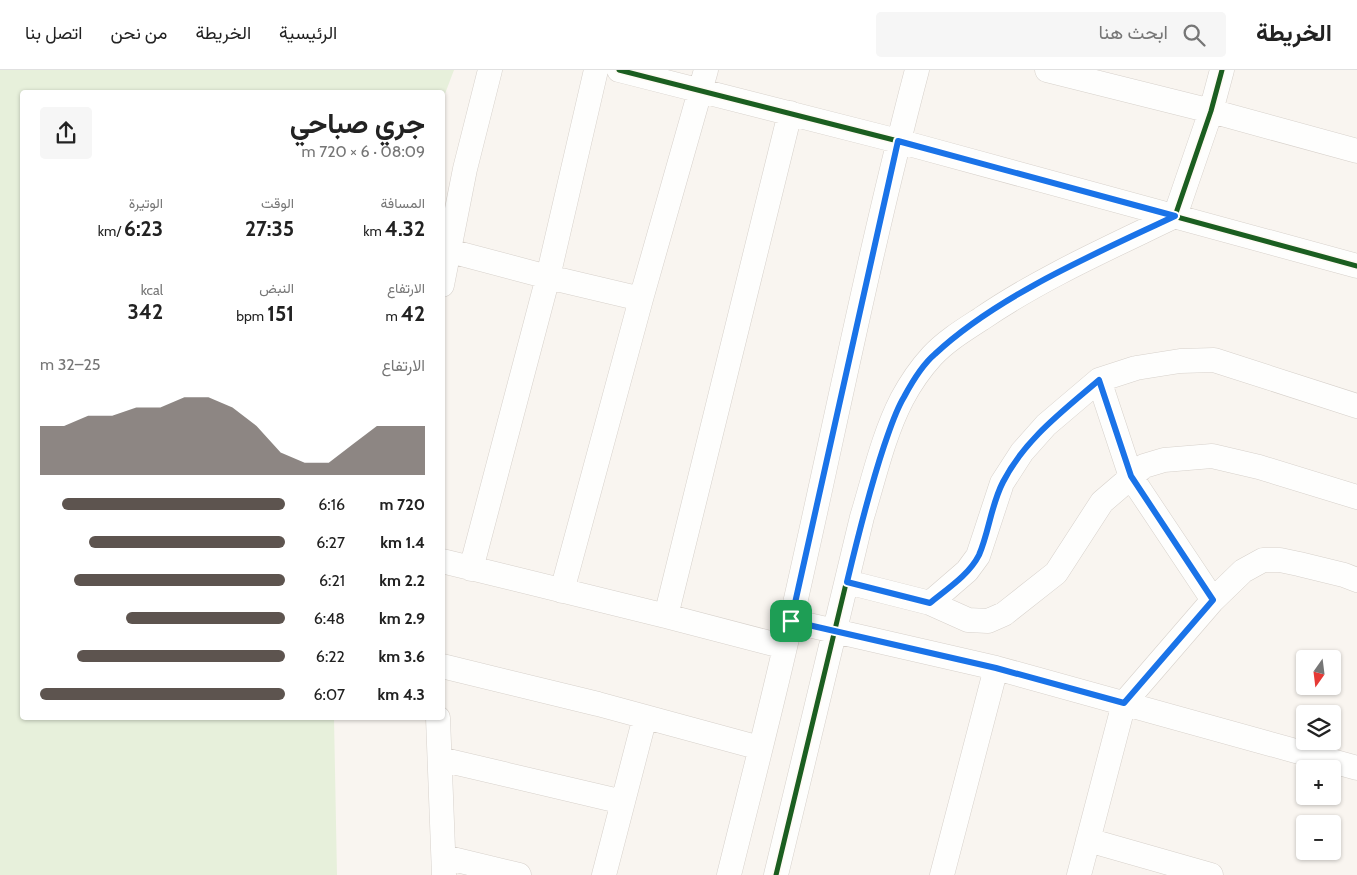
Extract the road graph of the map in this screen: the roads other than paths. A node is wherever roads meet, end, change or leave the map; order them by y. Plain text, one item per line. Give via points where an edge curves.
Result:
1 (490, 70) edge
2 (596, 70) edge
3 (619, 70) edge
4 (917, 70) edge
5 (1047, 70) edge
6 (1222, 70) edge
7 (703, 80) edge
8 (1211, 110) junction
9 (790, 114) junction
10 (898, 141) junction
11 (1357, 151) edge
12 (1175, 216) junction
13 (450, 251) junction
14 (1357, 266) edge
15 (445, 272) edge
16 (548, 278) junction
17 (641, 299) junction
18 (1099, 380) junction
19 (1357, 406) edge
20 (1131, 476) junction
21 (1357, 497) edge
22 (445, 562) edge
23 (471, 569) junction
24 (1357, 580) edge
25 (847, 582) junction
26 (562, 591) junction
27 (1213, 600) junction
28 (930, 603) junction
29 (666, 616) junction
30 (791, 621) junction
31 (835, 630) junction
32 (785, 647) junction
33 (445, 667) edge
34 (996, 668) junction
35 (1124, 703) junction
36 (645, 717) junction
37 (438, 720) edge
38 (760, 748) junction
39 (440, 759) junction
40 (1357, 768) edge
41 (623, 802) junction
42 (1088, 840) junction
43 (444, 866) edge
44 (519, 875) edge
45 (604, 875) edge
46 (729, 875) edge
47 (776, 875) edge
48 (942, 875) edge
49 (1079, 875) edge
50 (1212, 875) edge

1 - 13 street via 465,169
2 - 16 street
3 - 7 street
4 - 10 street
5 - 8 street
6 - 8 street
7 - 9 street
7 - 17 street
8 - 11 street
8 - 12 street
9 - 10 street
9 - 29 street
10 - 12 street
10 - 30 street
12 - 14 street
12 - 25 street via 1035,285 958,334 933,355 902,398 893,419 862,517
13 - 15 street
13 - 16 street
16 - 17 street
16 - 23 street
17 - 26 street
18 - 19 street via 1136,368 1214,360
18 - 20 street
18 - 28 street via 1046,425 1022,452 1002,483 978,556 967,571
20 - 21 street via 1144,466 1164,460 1212,456
20 - 27 street
20 - 28 street via 1102,502 1056,573 1004,614 988,621 968,620
22 - 23 street
23 - 26 street
24 - 27 street via 1290,562 1263,560 1242,571
25 - 28 street
25 - 31 street
26 - 29 street
27 - 35 street
29 - 32 street
30 - 31 street
30 - 32 street
31 - 34 street
31 - 47 street
32 - 38 street
33 - 36 street
34 - 35 street
34 - 48 street
35 - 40 street
35 - 42 street
36 - 38 street
36 - 41 street
37 - 39 street
38 - 46 street
39 - 41 street
39 - 43 street
41 - 45 street
42 - 49 street
42 - 50 street
43 - 44 street

